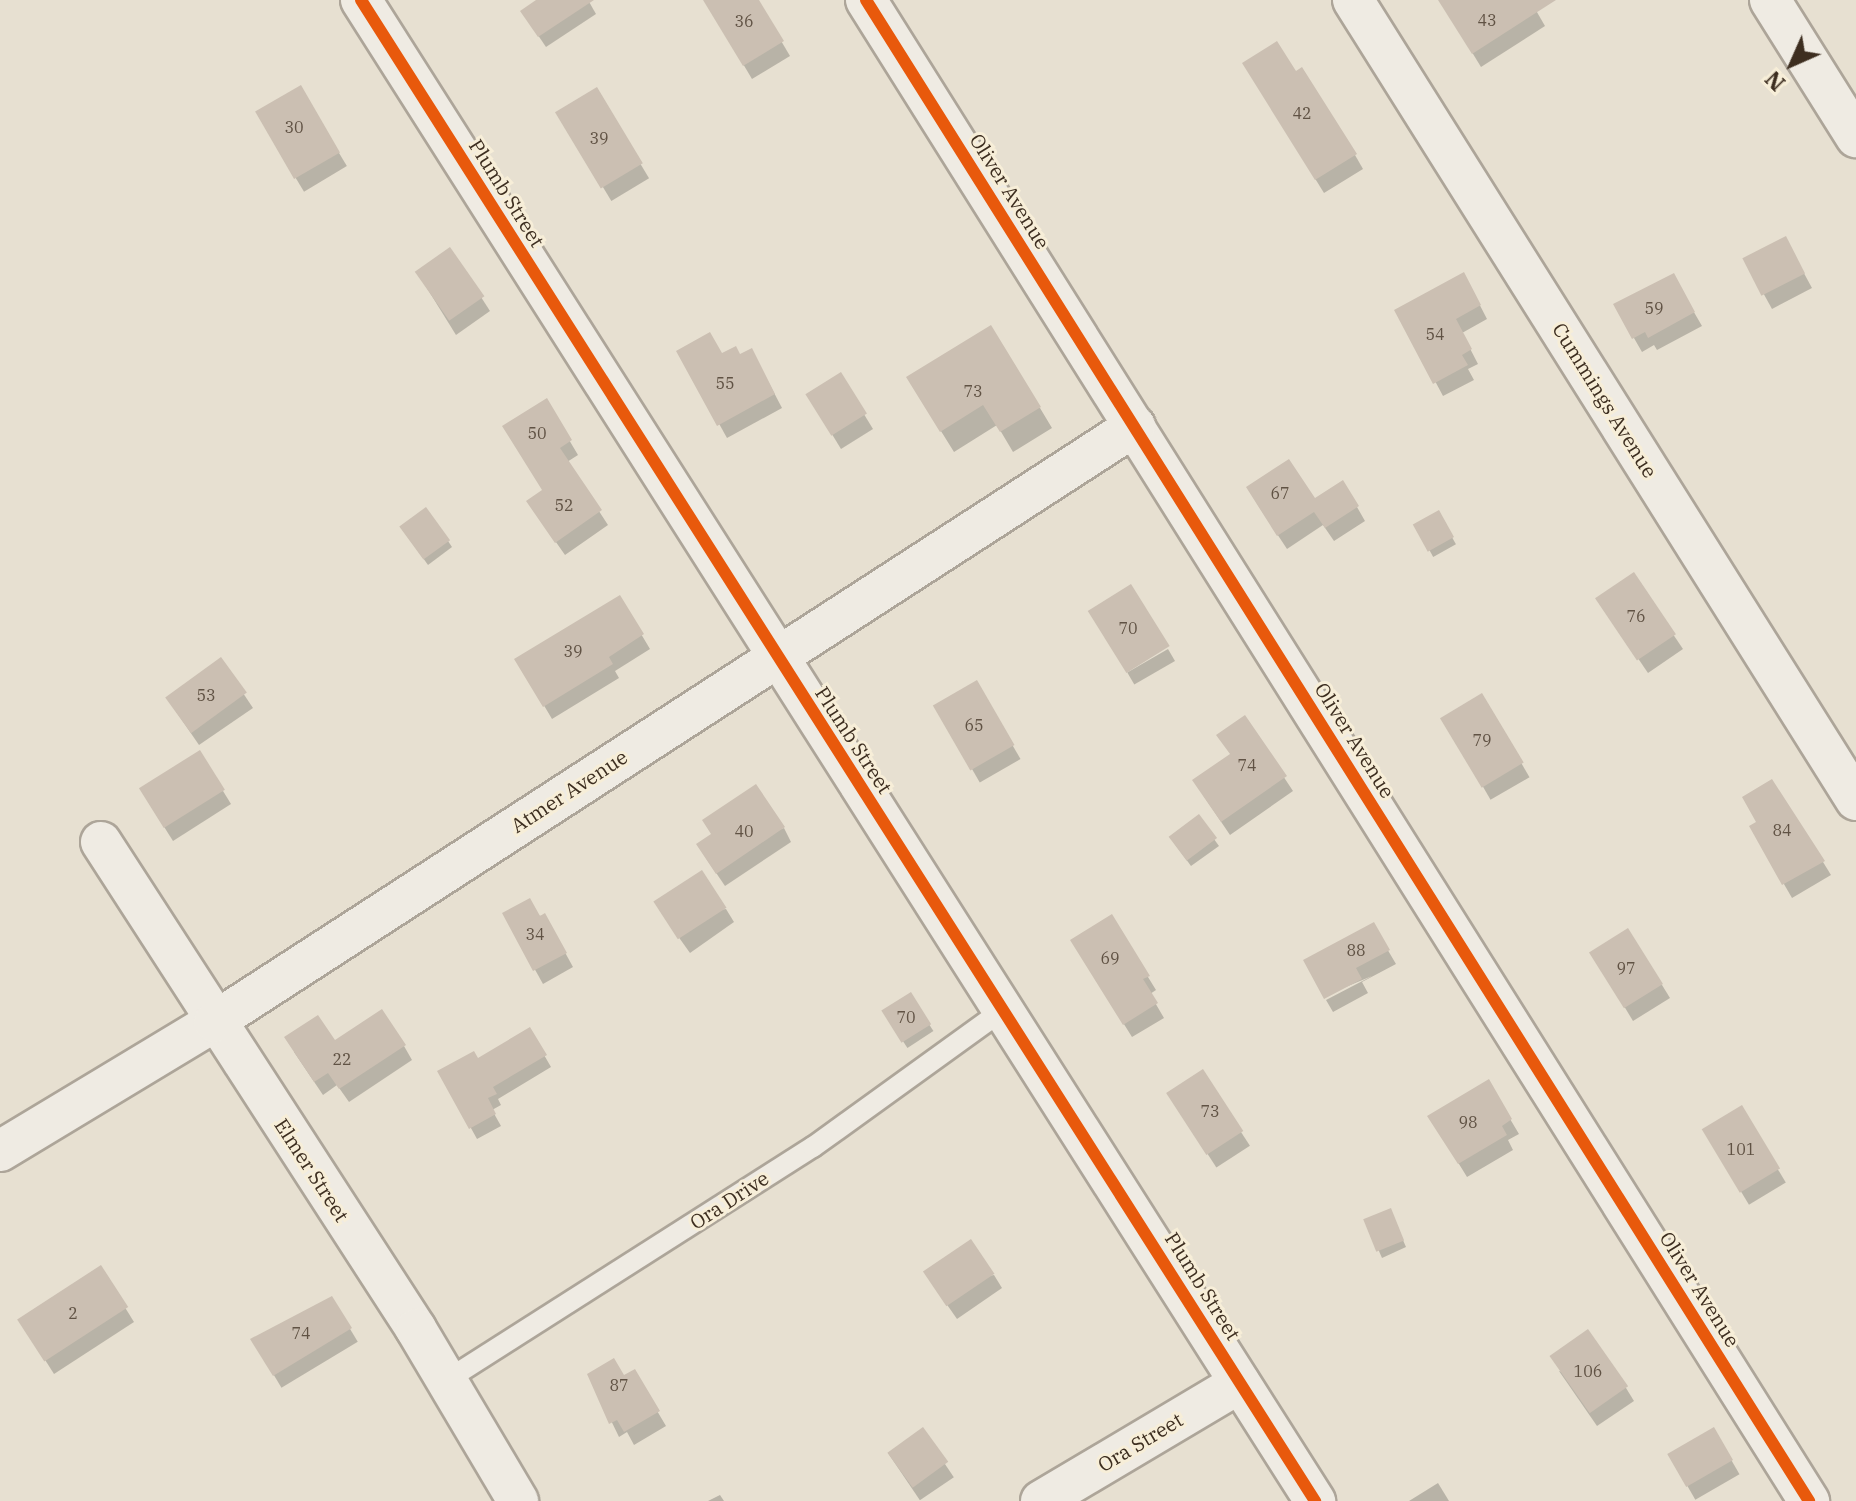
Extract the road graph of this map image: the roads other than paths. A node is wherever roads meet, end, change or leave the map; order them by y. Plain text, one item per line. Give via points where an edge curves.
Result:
1 (361, 0) edge
2 (866, 0) edge
3 (1353, 0) edge
4 (1770, 0) edge
5 (1856, 137) edge
6 (1135, 426) junction
7 (775, 656) junction
8 (1856, 800) edge
9 (101, 842) dead end
10 (1004, 1009) junction
11 (214, 1022) junction
12 (0, 1151) edge
13 (447, 1380) junction
14 (1240, 1383) junction
15 (518, 1501) edge
16 (1041, 1501) edge
17 (1315, 1501) edge
18 (1809, 1501) edge

1 - 7 street, Plumb Street
2 - 6 street, Oliver Avenue
3 - 8 street, Cummings Avenue
4 - 5 street
6 - 7 street, Atmer Avenue
6 - 18 street, Oliver Avenue
7 - 10 street, Plumb Street
7 - 11 street, Atmer Avenue
9 - 11 street, Elmer Street
10 - 13 lane, Ora Drive via 813,1147
10 - 14 street, Plumb Street
11 - 12 street, Atmer Avenue
11 - 13 street, Elmer Street
13 - 15 street, Elmer Street
14 - 16 street, Ora Street
14 - 17 street, Plumb Street

